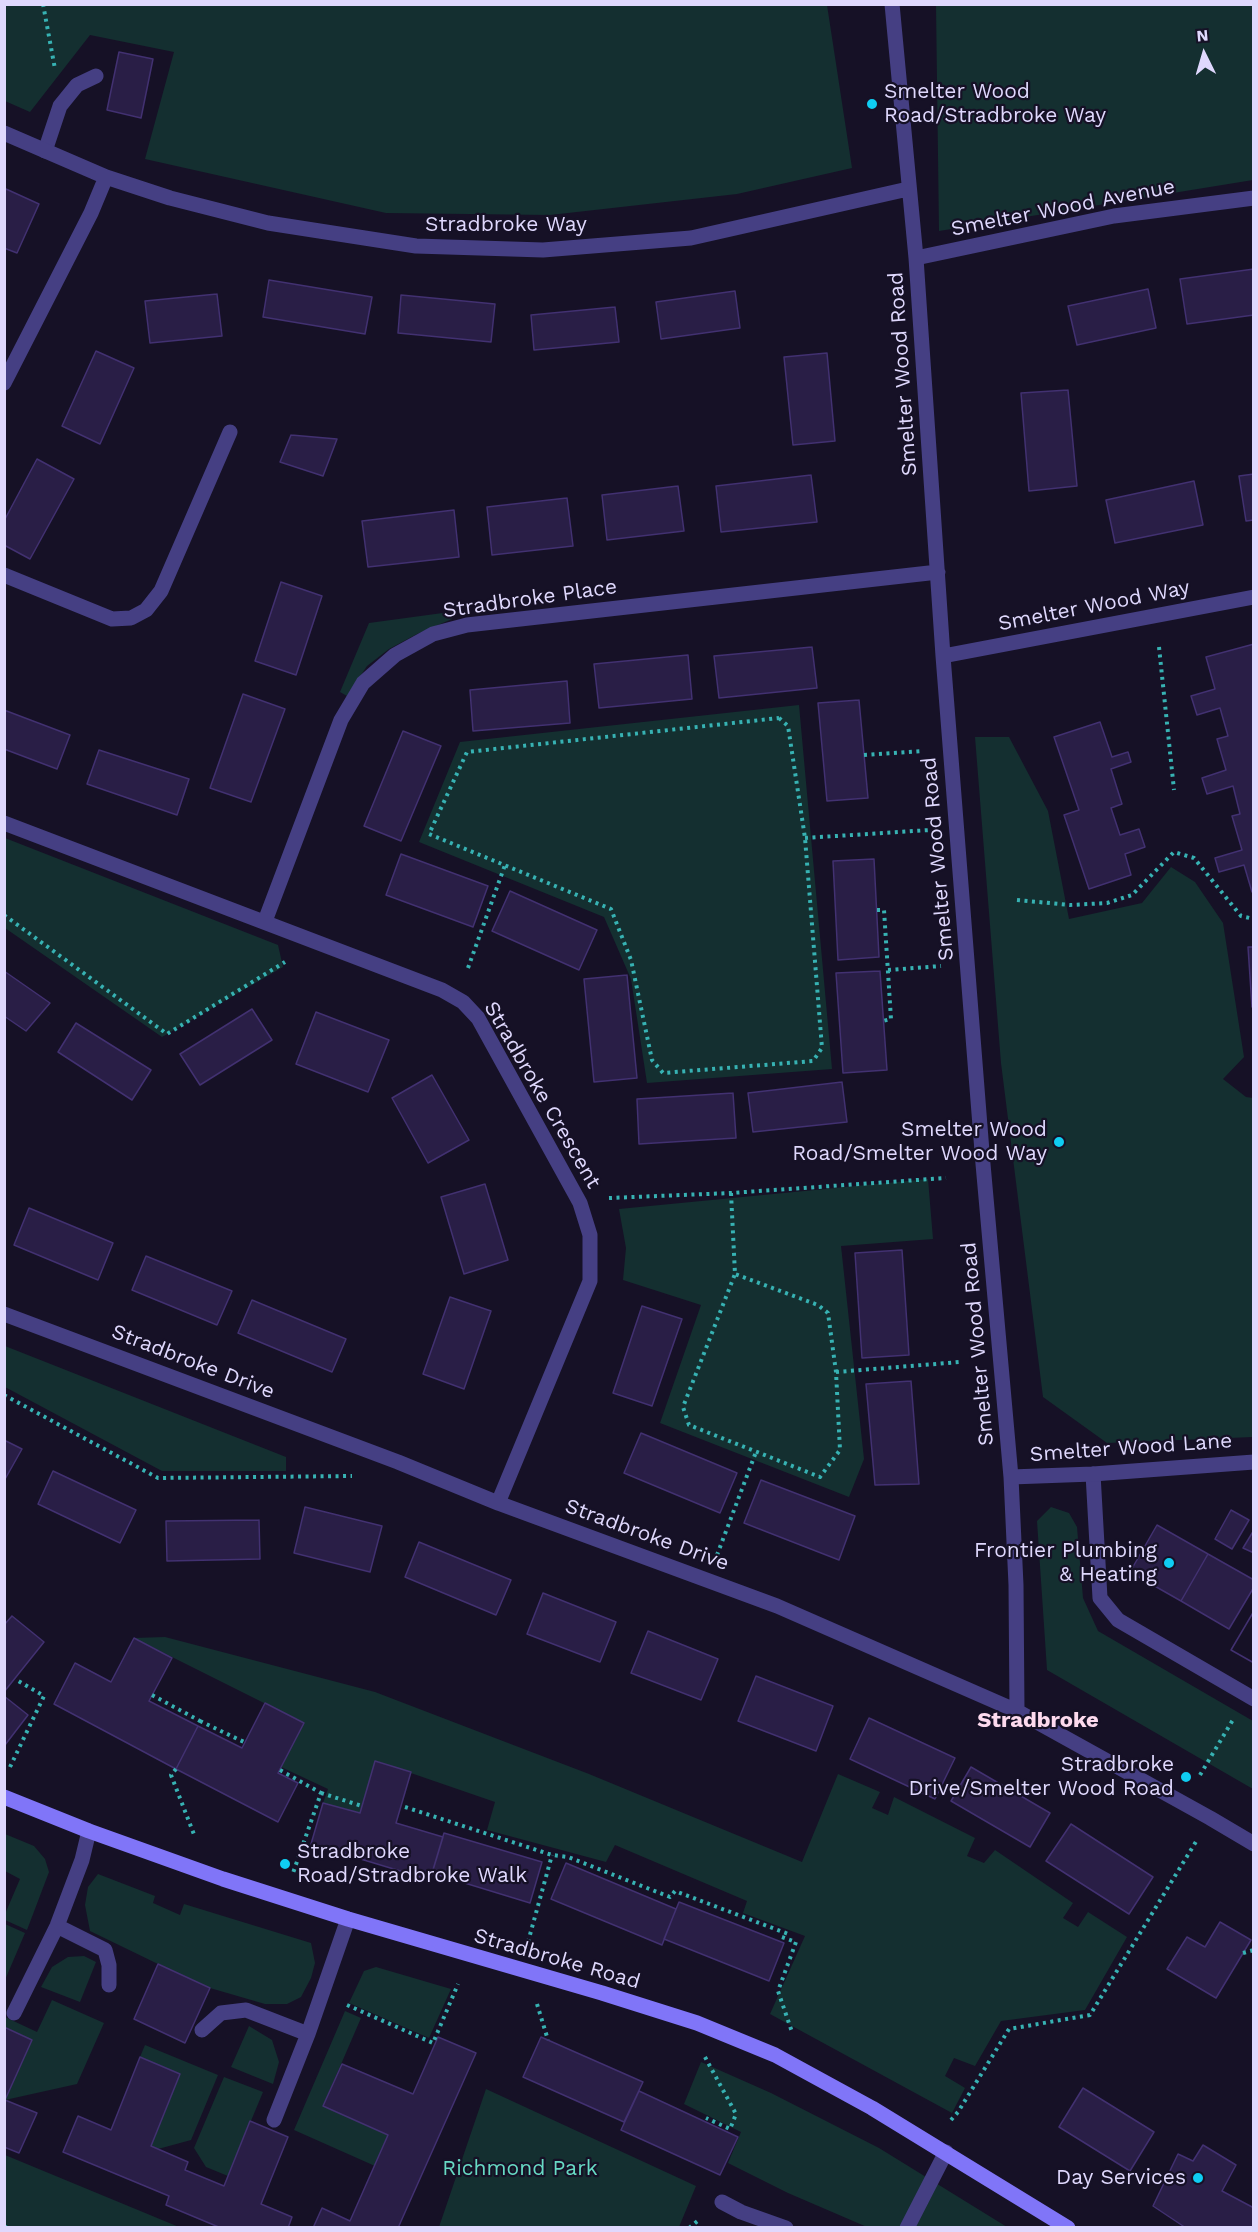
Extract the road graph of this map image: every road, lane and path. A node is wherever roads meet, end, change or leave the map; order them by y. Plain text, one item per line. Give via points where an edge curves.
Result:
1 (43, 4) edge
2 (892, 4) edge
3 (96, 76) dead end
4 (60, 106) junction
5 (4, 133) edge
6 (45, 151) junction
7 (106, 177) junction
8 (909, 189) junction
9 (1254, 198) edge
10 (916, 258) junction
11 (4, 383) edge
12 (230, 432) dead end
13 (938, 572) junction
14 (4, 575) edge
15 (1254, 597) edge
16 (1159, 647) dead end
17 (943, 656) junction
18 (905, 752) dead end
19 (864, 755) dead end
20 (1174, 790) dead end
21 (4, 823) edge
22 (932, 830) dead end
23 (805, 838) junction
24 (505, 865) junction
25 (1017, 900) dead end
26 (877, 910) dead end
27 (4, 915) edge
28 (1254, 919) edge
29 (265, 921) junction
30 (285, 963) dead end
31 (925, 967) dead end
32 (468, 968) dead end
33 (888, 970) junction
34 (883, 1021) dead end
35 (946, 1178) dead end
36 (731, 1193) junction
37 (609, 1198) dead end
38 (735, 1274) junction
39 (4, 1314) edge
40 (960, 1362) dead end
41 (836, 1372) junction
42 (4, 1395) edge
43 (756, 1452) junction
44 (1254, 1462) edge
45 (1093, 1474) junction
46 (352, 1476) dead end
47 (1011, 1477) junction
48 (498, 1503) junction
49 (717, 1556) dead end
50 (15, 1679) dead end
51 (152, 1695) dead end
52 (1254, 1699) edge
53 (1017, 1711) junction
54 (1234, 1716) dead end
55 (244, 1742) dead end
56 (10, 1767) dead end
57 (176, 1769) dead end
58 (280, 1770) dead end
59 (1200, 1775) dead end
60 (321, 1793) junction
61 (4, 1797) edge
62 (362, 1806) dead end
63 (405, 1807) dead end
64 (89, 1831) junction
65 (1199, 1836) dead end
66 (195, 1837) dead end
67 (1254, 1844) edge
68 (552, 1855) junction
69 (293, 1874) dead end
70 (348, 1919) junction
71 (57, 1926) junction
72 (790, 1935) dead end
73 (782, 1937) dead end
74 (528, 1942) dead end
75 (1254, 1950) edge
76 (1243, 1953) dead end
77 (458, 1984) dead end
78 (108, 1985) dead end
79 (342, 2003) dead end
80 (537, 2004) dead end
81 (14, 2013) dead end
82 (202, 2030) dead end
83 (308, 2034) junction
84 (794, 2036) dead end
85 (548, 2040) dead end
86 (703, 2054) dead end
87 (706, 2118) dead end
88 (274, 2120) dead end
89 (951, 2120) dead end
90 (946, 2152) junction
91 (722, 2202) dead end
92 (786, 2228) edge
93 (907, 2228) edge
94 (1068, 2228) edge

1 - 4 path
2 - 8 street, Smelter Wood Road
3 - 4 street via 77,85
4 - 6 street
5 - 6 street, Stradbroke Way
6 - 7 street, Stradbroke Way
7 - 8 street, Stradbroke Way via 268,223 416,246 543,250 691,238
7 - 11 street
8 - 10 street, Smelter Wood Road
9 - 10 street, Smelter Wood Avenue via 1114,216
10 - 13 street, Smelter Wood Road
12 - 14 street via 161,591 146,610 130,618 112,619
13 - 17 street, Smelter Wood Road
13 - 29 street, Stradbroke Place via 468,625 433,634 395,655 363,683 341,720
15 - 17 street, Smelter Wood Way
16 - 20 path
17 - 47 street, Smelter Wood Road
18 - 19 path
21 - 29 street, Stradbroke Crescent
22 - 23 path
23 - 24 path via 788,726 779,718 467,752 429,834
23 - 24 path via 822,1048 813,1061 663,1074 652,1060 631,960 611,909
24 - 32 path
25 - 28 path via 1070,905 1107,903 1132,895 1174,852 1194,858 1241,916
26 - 33 path via 884,910
27 - 30 path via 167,1034
29 - 48 street, Stradbroke Crescent via 442,990 463,1002 478,1018 580,1203 590,1235 590,1281
31 - 33 path
33 - 34 path via 891,1019
35 - 36 path
36 - 37 path
36 - 38 path
38 - 41 path via 818,1305 828,1313
38 - 43 path via 683,1407 689,1425
39 - 48 street, Stradbroke Drive
40 - 41 path
41 - 43 path via 840,1450 820,1478
42 - 46 path via 158,1478
43 - 49 path
44 - 45 street, Smelter Wood Lane
45 - 47 street, Smelter Wood Lane
45 - 52 street via 1100,1598 1118,1620
47 - 53 street, Smelter Wood Road
48 - 53 street, Stradbroke Drive via 777,1606
50 - 56 path via 44,1696
51 - 55 path via 199,1724
53 - 67 street, Stradbroke Drive
54 - 59 path
57 - 66 path via 171,1775
58 - 60 path
60 - 62 path
60 - 69 path
61 - 64 street, Stradbroke Road
63 - 68 path
64 - 70 street, Stradbroke Road
64 - 71 street
65 - 89 path via 1090,2016 1009,2029
68 - 72 path via 568,1857 670,1897 675,1891
68 - 74 path
70 - 83 street
70 - 90 street, Stradbroke Road via 697,2023 775,2055
71 - 78 street via 105,1950
71 - 81 street
73 - 84 path via 796,1942 778,1991
75 - 76 path
77 - 79 path via 432,2043
80 - 85 path
82 - 83 street via 221,2013 246,2010
83 - 88 street
86 - 87 path via 736,2114 730,2130
90 - 93 street
90 - 94 street, Stradbroke Road
91 - 92 street

